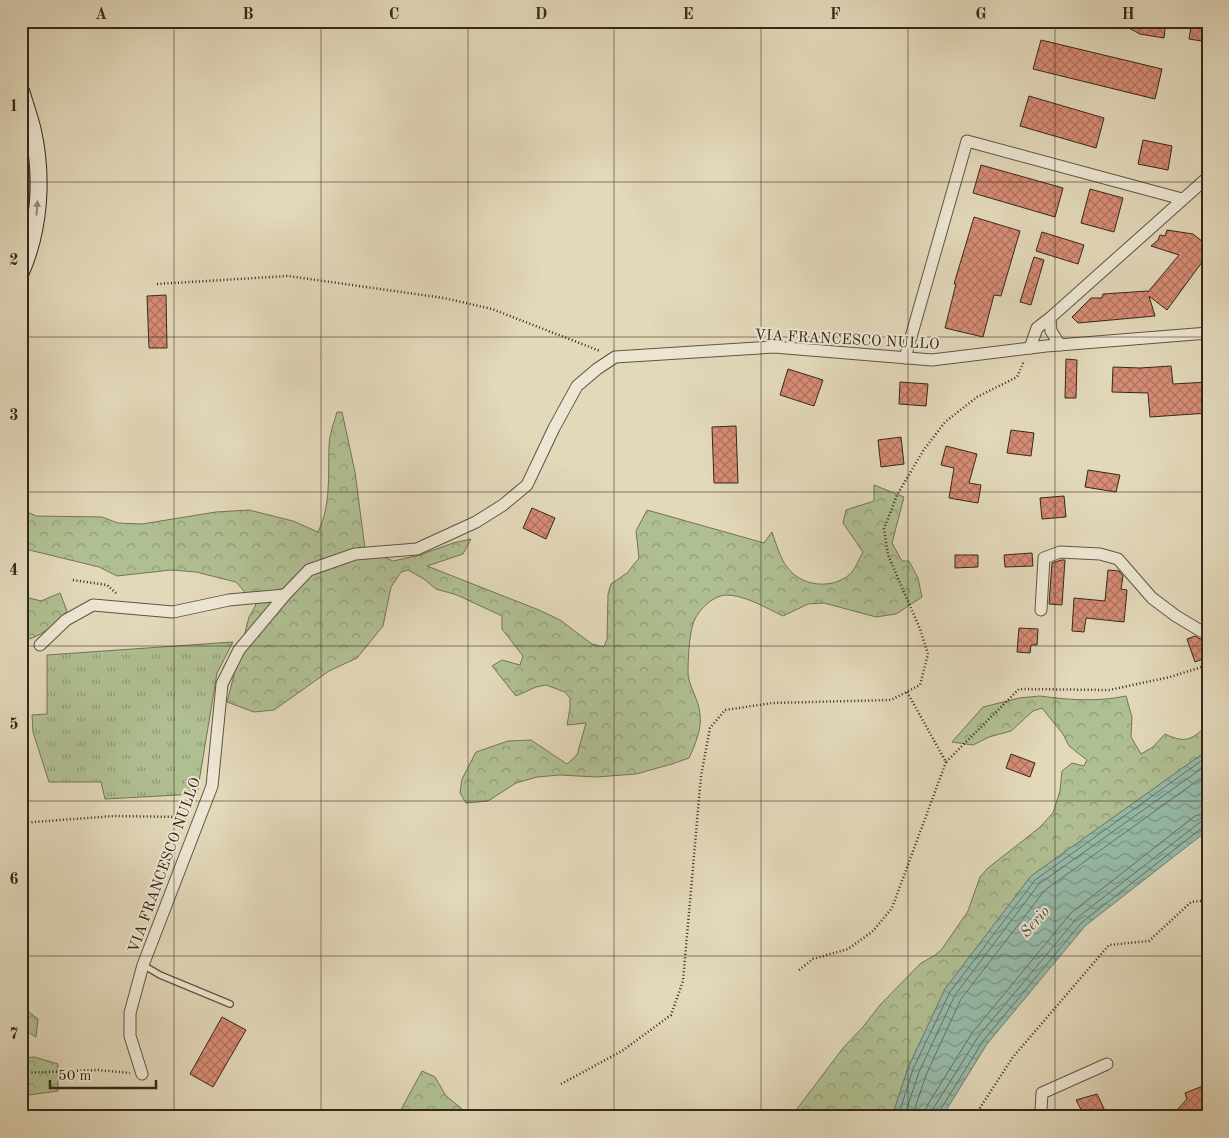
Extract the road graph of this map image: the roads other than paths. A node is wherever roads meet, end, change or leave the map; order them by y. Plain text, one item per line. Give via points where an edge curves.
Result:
1 (21, 90) edge
2 (1208, 178) edge
3 (1182, 199) junction
4 (21, 272) edge
5 (1050, 318) junction
6 (1208, 333) edge
7 (1060, 345) junction
8 (1030, 348) junction
9 (904, 358) junction
10 (286, 595) junction
11 (1041, 610) dead end
12 (1208, 632) edge
13 (40, 645) dead end
14 (143, 965) junction
15 (230, 1004) dead end
16 (1107, 1064) dead end
17 (142, 1074) road end
18 (1043, 1117) edge

4 -> 1 street via 32,243 38,212 38,170 33,132
2 - 3 street
3 - 5 street
3 - 9 street via 967,141
5 - 7 street via 1051,331
5 - 8 street via 1038,328
6 - 7 street, VIA FRANCESCO NULLO
7 - 8 street, VIA FRANCESCO NULLO
8 - 9 street, VIA FRANCESCO NULLO via 932,360
9 - 10 street, VIA FRANCESCO NULLO via 774,347 615,357 577,386 527,485 503,505 476,522 417,549 355,554 309,570
10 - 13 street via 229,600 173,612 93,605 66,620
10 - 14 street, VIA FRANCESCO NULLO via 239,650 222,684 212,786
11 - 12 street via 1044,558 1060,552 1100,554 1118,559 1152,598 1176,616
14 - 15 lane
14 - 17 street, VIA FRANCESCO NULLO via 130,1013 130,1036
16 - 18 street via 1042,1093

